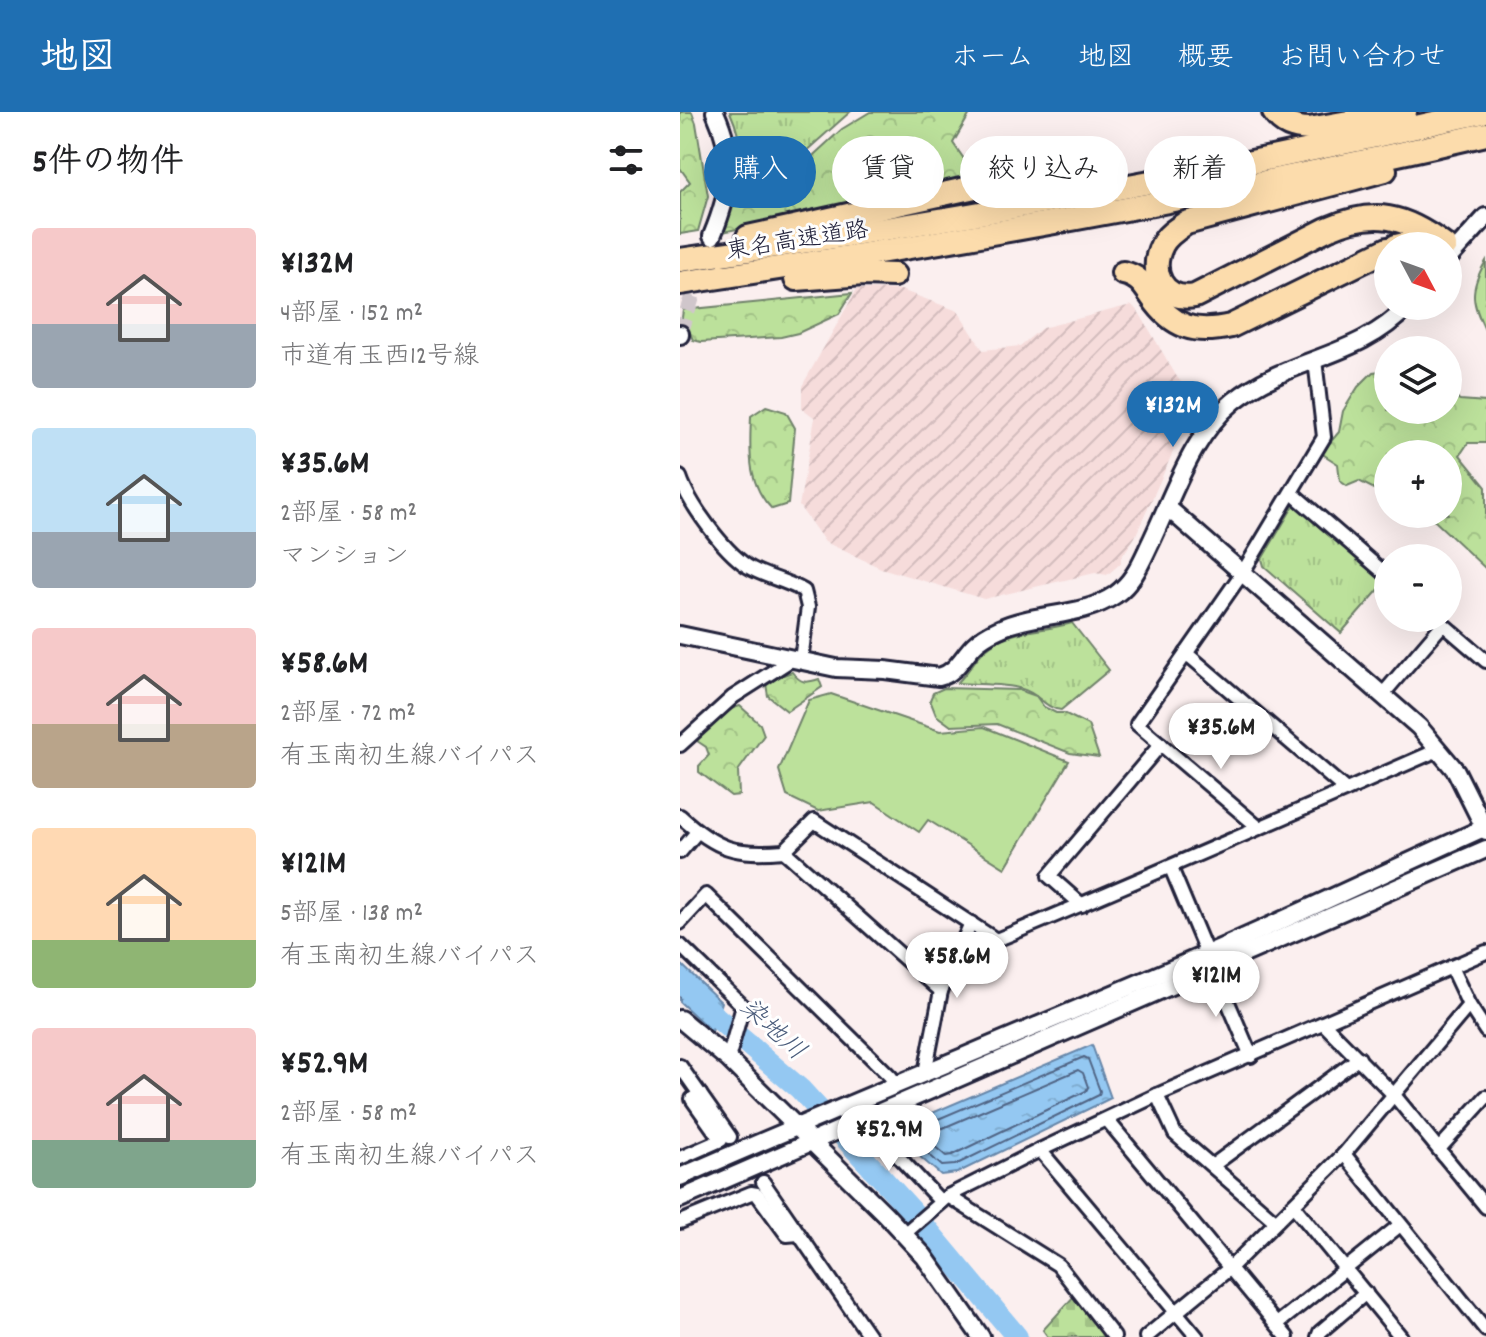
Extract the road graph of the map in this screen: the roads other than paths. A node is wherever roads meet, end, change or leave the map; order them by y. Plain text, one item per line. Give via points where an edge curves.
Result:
1 (715, 112) edge
2 (1274, 112) edge
3 (1405, 112) edge
4 (1483, 112) edge
5 (1486, 137) edge
6 (960, 190) edge
7 (1486, 217) edge
8 (1423, 232) edge
9 (712, 236) tunnel mouth
10 (1462, 240) edge
11 (680, 252) edge
12 (1374, 256) edge
13 (680, 260) edge
14 (1123, 273) dead end
15 (894, 275) dead end
16 (680, 285) edge
17 (1391, 320) edge
18 (1315, 360) junction
19 (680, 477) edge
20 (1292, 493) junction
21 (1168, 508) junction
22 (1374, 564) edge
23 (1243, 572) junction
24 (1431, 632) edge
25 (1453, 632) edge
26 (680, 635) edge
27 (1186, 653) junction
28 (797, 659) junction
29 (1486, 661) edge
30 (1383, 694) junction
31 (1161, 744) junction
32 (680, 745) edge
33 (1438, 750) junction
34 (1346, 790) junction
35 (680, 816) edge
36 (1258, 827) junction
37 (1486, 829) edge
38 (697, 832) junction
39 (1486, 849) edge
40 (784, 851) junction
41 (680, 852) edge
42 (1171, 868) junction
43 (1082, 905) junction
44 (680, 923) edge
45 (971, 923) junction
46 (680, 945) edge
47 (1486, 952) edge
48 (1210, 960) junction
49 (1451, 967) junction
50 (941, 991) junction
51 (1469, 1005) junction
52 (680, 1019) edge
53 (1323, 1023) junction
54 (1486, 1031) edge
55 (1251, 1056) junction
56 (1359, 1058) junction
57 (728, 1059) junction
58 (680, 1066) edge
59 (925, 1073) junction
60 (896, 1086) junction
61 (700, 1094) junction
62 (1157, 1095) junction
63 (1394, 1095) junction
64 (1486, 1097) edge
65 (859, 1121) junction
66 (1108, 1121) junction
67 (799, 1125) junction
68 (730, 1137) tunnel mouth
69 (815, 1140) junction
70 (1439, 1149) junction
71 (1040, 1150) junction
72 (1344, 1154) junction
73 (680, 1158) edge
74 (1212, 1166) junction
75 (680, 1177) edge
76 (763, 1182) tunnel mouth
77 (680, 1199) edge
78 (945, 1199) junction
79 (1293, 1205) junction
80 (1485, 1205) edge
81 (1275, 1221) junction
82 (680, 1222) edge
83 (1400, 1225) junction
84 (905, 1233) junction
85 (798, 1234) junction
86 (1230, 1268) junction
87 (1345, 1270) junction
88 (1366, 1293) junction
89 (1177, 1312) junction
90 (1484, 1323) edge
91 (1277, 1324) junction
92 (975, 1335) edge
93 (870, 1337) edge
94 (1114, 1337) edge
95 (1146, 1337) edge
96 (1197, 1337) edge
97 (1287, 1337) edge
98 (1318, 1337) edge
99 (1401, 1337) edge

1 - 9 street via 730,176
2 - 3 highway via 1296,129
4 - 13 highway, 東名高速道路 via 1192,175 934,222
5 - 8 highway via 1326,188 1186,223 1163,242 1156,271 1172,295 1183,298 1348,220 1396,218
5 - 16 highway, 東名高速道路 via 952,241
6 - 11 highway
7 - 10 street
12 - 14 highway via 1231,326 1204,331 1179,324 1144,284
15 - 16 highway
17 - 18 street via 1368,339
18 - 20 street via 1324,437
18 - 21 street via 1259,383 1218,415
19 - 28 street via 693,506 740,559 804,591 808,607
20 - 22 street
20 - 23 street
21 - 23 street
21 - 28 street via 1139,568 1120,590 1100,603 997,630 973,646 947,675 836,668
23 - 27 street
23 - 30 street
24 - 30 street
25 - 29 street
26 - 28 street
27 - 31 street via 1137,724
27 - 34 street
28 - 32 street via 733,697
30 - 33 street
31 - 36 street
31 - 43 street via 1049,876
33 - 34 street
33 - 37 street via 1456,771
34 - 36 street
35 - 38 street
36 - 42 street
37 - 48 street
38 - 40 street via 732,851
38 - 41 street
39 - 48 street
40 - 45 street via 814,821
40 - 50 street
42 - 43 street
42 - 48 street
43 - 45 street via 996,940
44 - 60 street via 706,895
45 - 50 street
46 - 57 street via 743,1006
47 - 49 street
48 - 55 street
48 - 59 street
48 - 65 street
49 - 51 street
49 - 53 street
50 - 59 street
51 - 54 street
51 - 63 street
52 - 57 street
53 - 55 street
53 - 56 street
55 - 62 street
56 - 63 street
56 - 74 street
57 - 67 street
58 - 61 street
59 - 60 street
60 - 67 street
61 - 68 street
61 - 73 street via 692,1099 721,1140
62 - 66 street
62 - 74 street via 1175,1134
63 - 70 street
63 - 72 street
64 - 70 street
65 - 69 street
65 - 78 street
66 - 71 street
66 - 86 street
67 - 69 street
67 - 75 street
69 - 77 street
69 - 84 street
70 - 80 street
71 - 78 street
71 - 89 street
72 - 79 street
72 - 83 street
74 - 81 street
76 - 85 street
78 - 84 street
78 - 94 street via 1058,1265
79 - 81 street
79 - 87 street
81 - 86 street
82 - 85 street via 751,1193 787,1235
83 - 87 street
83 - 90 street
84 - 92 street
85 - 93 street
86 - 89 street
86 - 91 street
87 - 88 street
87 - 91 street
88 - 98 street
88 - 99 street
89 - 95 street
89 - 96 street
91 - 97 street

